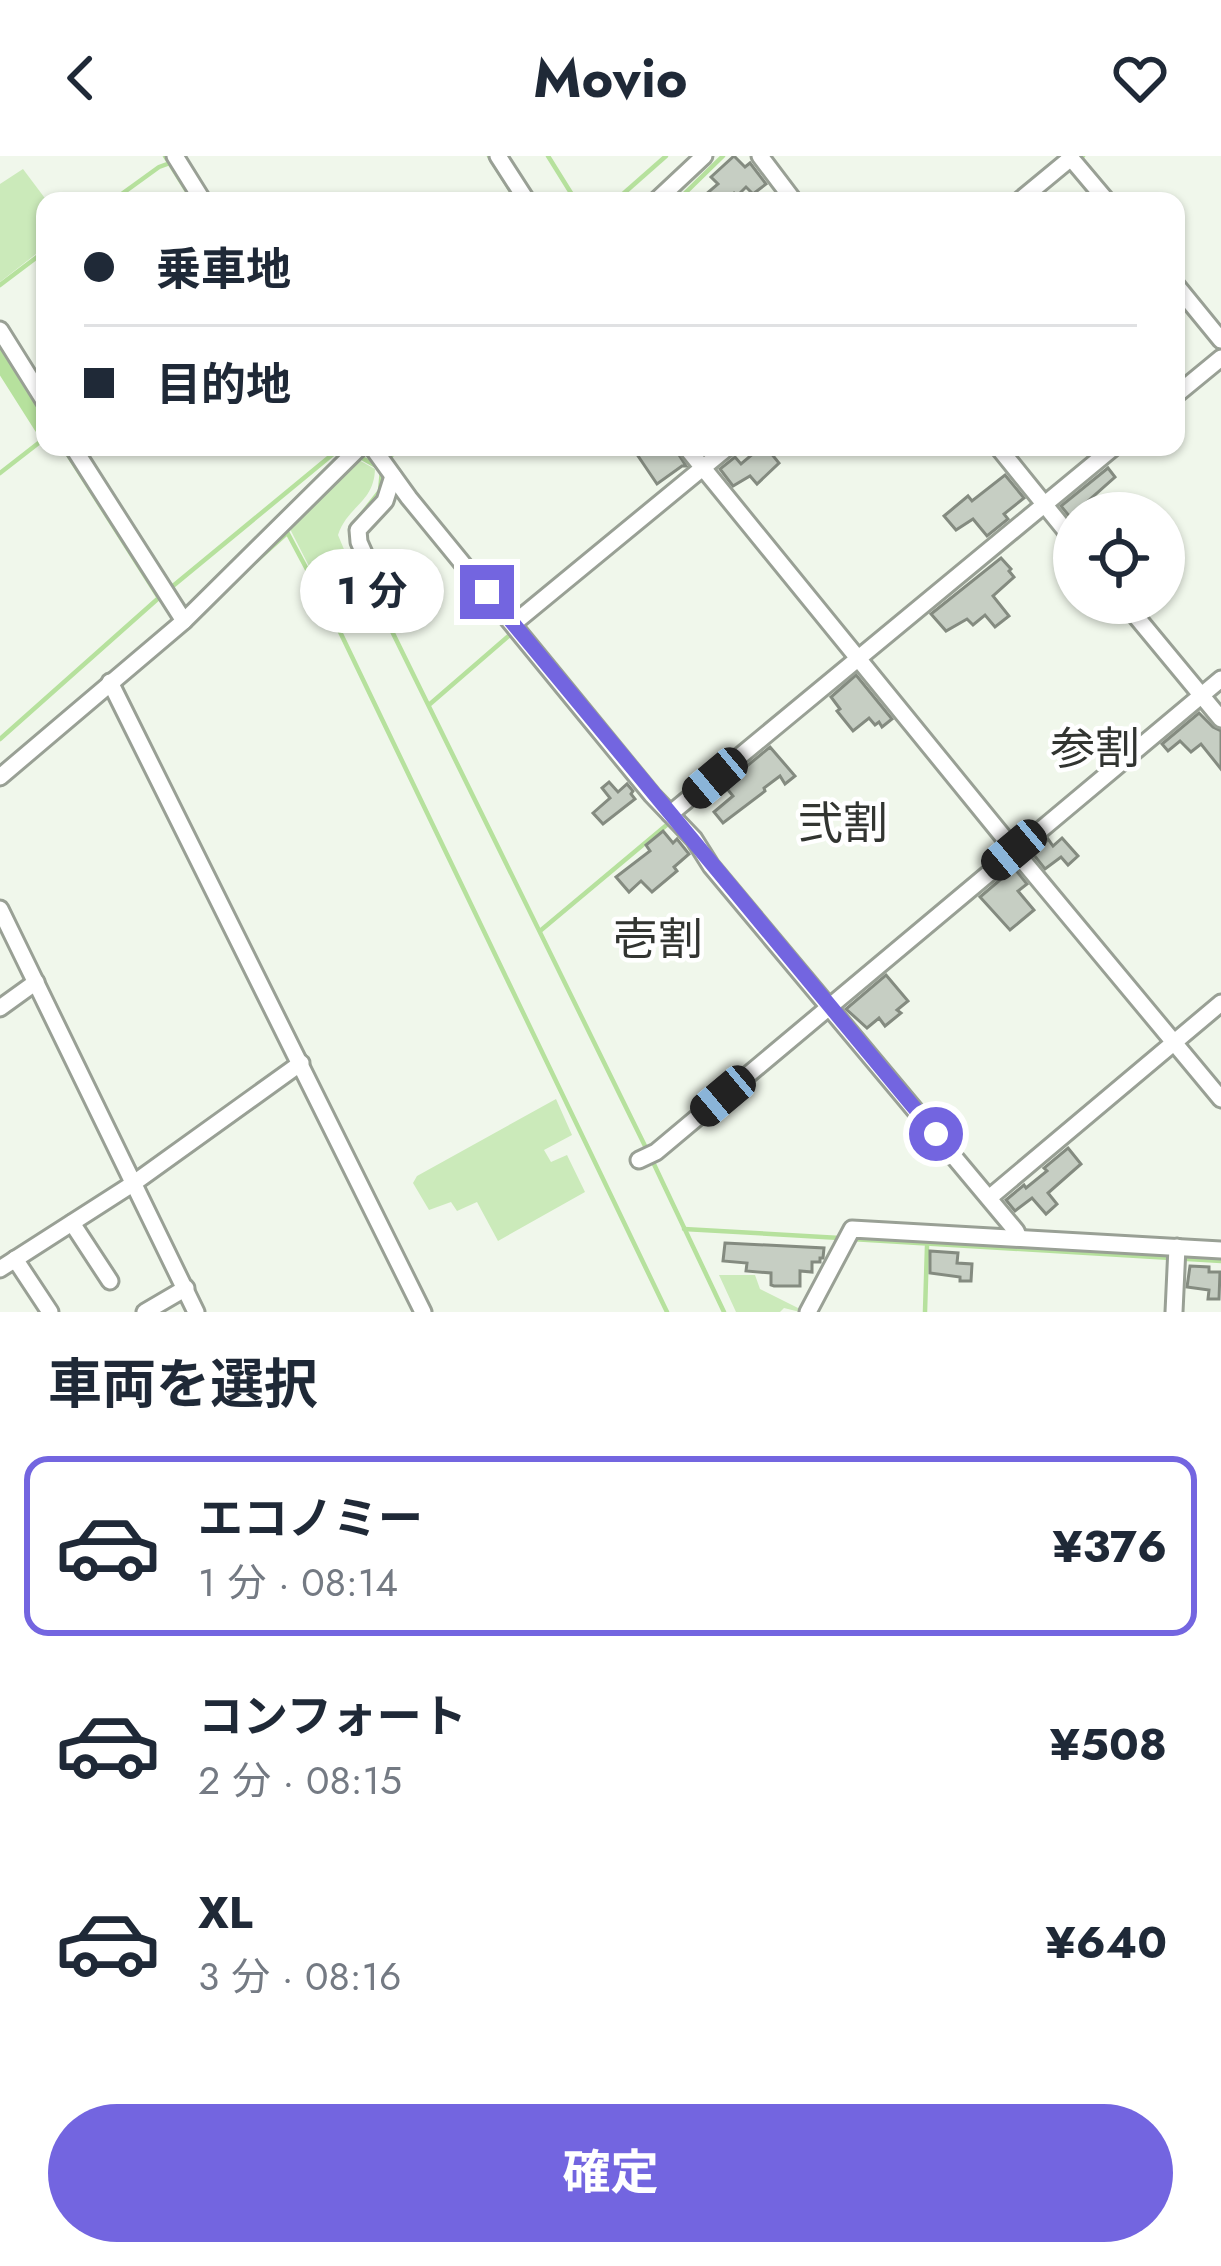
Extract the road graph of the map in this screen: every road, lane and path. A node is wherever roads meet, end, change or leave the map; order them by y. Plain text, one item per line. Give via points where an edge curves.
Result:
1 (175, 156) edge
2 (498, 156) edge
3 (704, 156) edge
4 (760, 156) edge
5 (1073, 157) edge
6 (197, 192) edge
7 (521, 192) edge
8 (666, 192) edge
9 (787, 192) edge
10 (1030, 192) edge
11 (1100, 192) edge
12 (1185, 296) edge
13 (0, 330) edge
14 (1221, 340) edge
15 (1221, 358) edge
16 (36, 388) edge
17 (1185, 388) edge
18 (79, 456) edge
19 (351, 456) edge
20 (693, 456) edge
21 (717, 456) edge
22 (1005, 456) edge
23 (1103, 456) edge
24 (382, 460) edge
25 (703, 468) junction
26 (1045, 505) junction
27 (1053, 515) edge
28 (371, 568) dead end
29 (184, 621) junction
30 (516, 622) junction
31 (1143, 624) edge
32 (860, 658) junction
33 (1221, 679) edge
34 (112, 685) junction
35 (1202, 695) junction
36 (1221, 719) edge
37 (1, 772) edge
38 (675, 811) junction
39 (1017, 853) junction
40 (0, 908) edge
41 (36, 982) junction
42 (1221, 1003) edge
43 (830, 1005) junction
44 (0, 1008) edge
45 (1176, 1042) junction
46 (297, 1066) junction
47 (1221, 1099) edge
48 (646, 1157) dead end
49 (133, 1186) junction
50 (991, 1196) junction
51 (72, 1222) junction
52 (1019, 1238) junction
53 (1221, 1250) edge
54 (1177, 1255) junction
55 (15, 1259) junction
56 (0, 1269) edge
57 (110, 1282) dead end
58 (181, 1291) junction
59 (50, 1312) edge
60 (145, 1312) edge
61 (196, 1312) edge
62 (424, 1312) edge
63 (808, 1312) edge
64 (1174, 1312) edge

1 - 6 street
2 - 7 street
3 - 8 street
4 - 9 street
5 - 10 street
5 - 11 street
12 - 14 street
13 - 16 street
15 - 17 street
18 - 29 street
19 - 29 street
20 - 25 street
21 - 25 street
22 - 26 street
23 - 26 street
24 - 28 street via 386,500 358,530
24 - 30 street
25 - 30 street
25 - 32 street
26 - 27 street
26 - 32 street
29 - 34 street
30 - 38 street
31 - 35 street
32 - 38 street
32 - 39 street
33 - 35 street
34 - 37 street
34 - 46 street
35 - 36 street
35 - 39 street
38 - 43 street via 711,866
39 - 43 street
39 - 45 street
40 - 41 street
41 - 44 street
41 - 49 street
42 - 45 street
43 - 48 street
43 - 50 street
45 - 47 street
45 - 50 street
46 - 49 street
46 - 62 street
49 - 51 street
49 - 58 street
50 - 52 street
51 - 55 street
51 - 57 street
52 - 54 street
52 - 63 street via 852,1228
53 - 54 street
54 - 64 street
55 - 56 street
55 - 59 street
58 - 60 street
58 - 61 street

